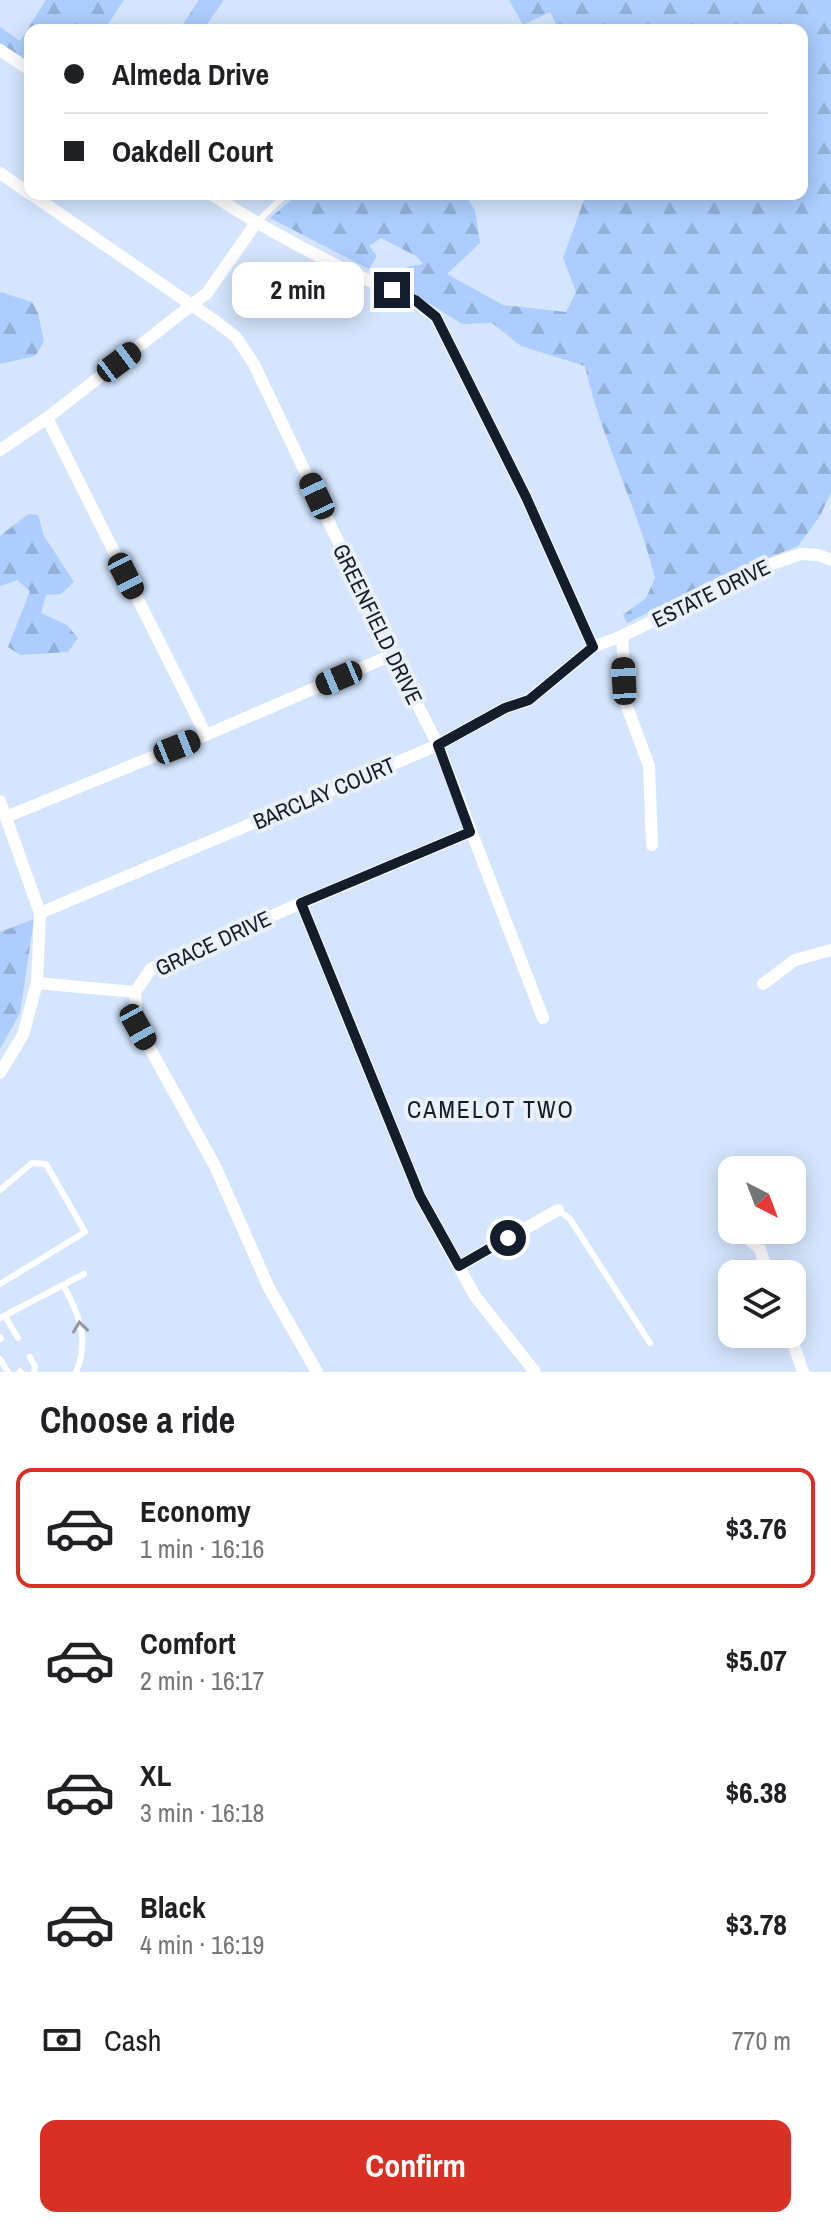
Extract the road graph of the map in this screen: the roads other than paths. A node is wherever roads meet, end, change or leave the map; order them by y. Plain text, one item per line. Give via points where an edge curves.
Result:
1 (0, 50) edge
2 (24, 66) edge
3 (0, 173) edge
4 (24, 190) edge
5 (39, 200) edge
6 (220, 200) edge
7 (280, 200) edge
8 (256, 223) junction
9 (192, 306) junction
10 (47, 418) junction
11 (0, 450) edge
12 (831, 560) edge
13 (622, 636) junction
14 (593, 647) junction
15 (392, 655) junction
16 (206, 735) junction
17 (438, 745) junction
18 (0, 801) edge
19 (6, 817) junction
20 (470, 832) junction
21 (652, 845) dead end
22 (301, 903) junction
23 (40, 913) junction
24 (831, 950) edge
25 (37, 983) junction
26 (763, 984) dead end
27 (135, 992) junction
28 (543, 1018) dead end
29 (0, 1073) edge
30 (0, 1190) edge
31 (558, 1210) joint
32 (459, 1266) junction
33 (84, 1274) dead end
34 (0, 1284) edge
35 (63, 1285) junction
36 (2, 1317) edge
37 (18, 1338) dead end
38 (650, 1343) dead end
39 (795, 1348) edge
40 (30, 1357) dead end
41 (0, 1359) edge
42 (8, 1372) edge
43 (34, 1372) edge
44 (76, 1372) edge
45 (317, 1372) edge
46 (535, 1372) edge
47 (803, 1372) edge

1 - 2 street
3 - 4 street, GREENFIELD DRIVE
5 - 9 street, GREENFIELD DRIVE
6 - 8 street
7 - 8 lane
8 - 9 street
8 - 14 street via 415,300 436,317
9 - 10 street
9 - 15 street, GREENFIELD DRIVE via 236,337 254,364
10 - 11 street
10 - 16 street
12 - 13 street, ESTATE DRIVE via 801,554 782,559
13 - 14 street, ESTATE DRIVE
13 - 21 street via 626,704 649,766
14 - 17 street, BARCLAY COURT via 529,700
15 - 16 street
15 - 17 street, GREENFIELD DRIVE
16 - 19 street
17 - 20 street, GREENFIELD DRIVE
17 - 23 street, BARCLAY COURT
18 - 19 street
19 - 23 street
20 - 22 street, GRACE DRIVE
20 - 28 street, GREENFIELD DRIVE
22 - 27 street, GRACE DRIVE via 165,961 151,969
22 - 32 street via 420,1196
23 - 25 street
24 - 26 street via 795,960
25 - 27 street
25 - 29 street via 23,1035
27 - 45 street, GRACE DRIVE via 138,1027 215,1166 269,1288
30 - 34 lane via 32,1163 46,1164 85,1232
31 - 32 street
31 - 38 lane via 570,1219
32 - 46 street via 475,1296
33 - 35 lane
35 - 36 lane
44 -> 35 lane via 82,1326
36 - 37 lane
39 - 47 street
40 - 43 lane
41 - 42 lane

